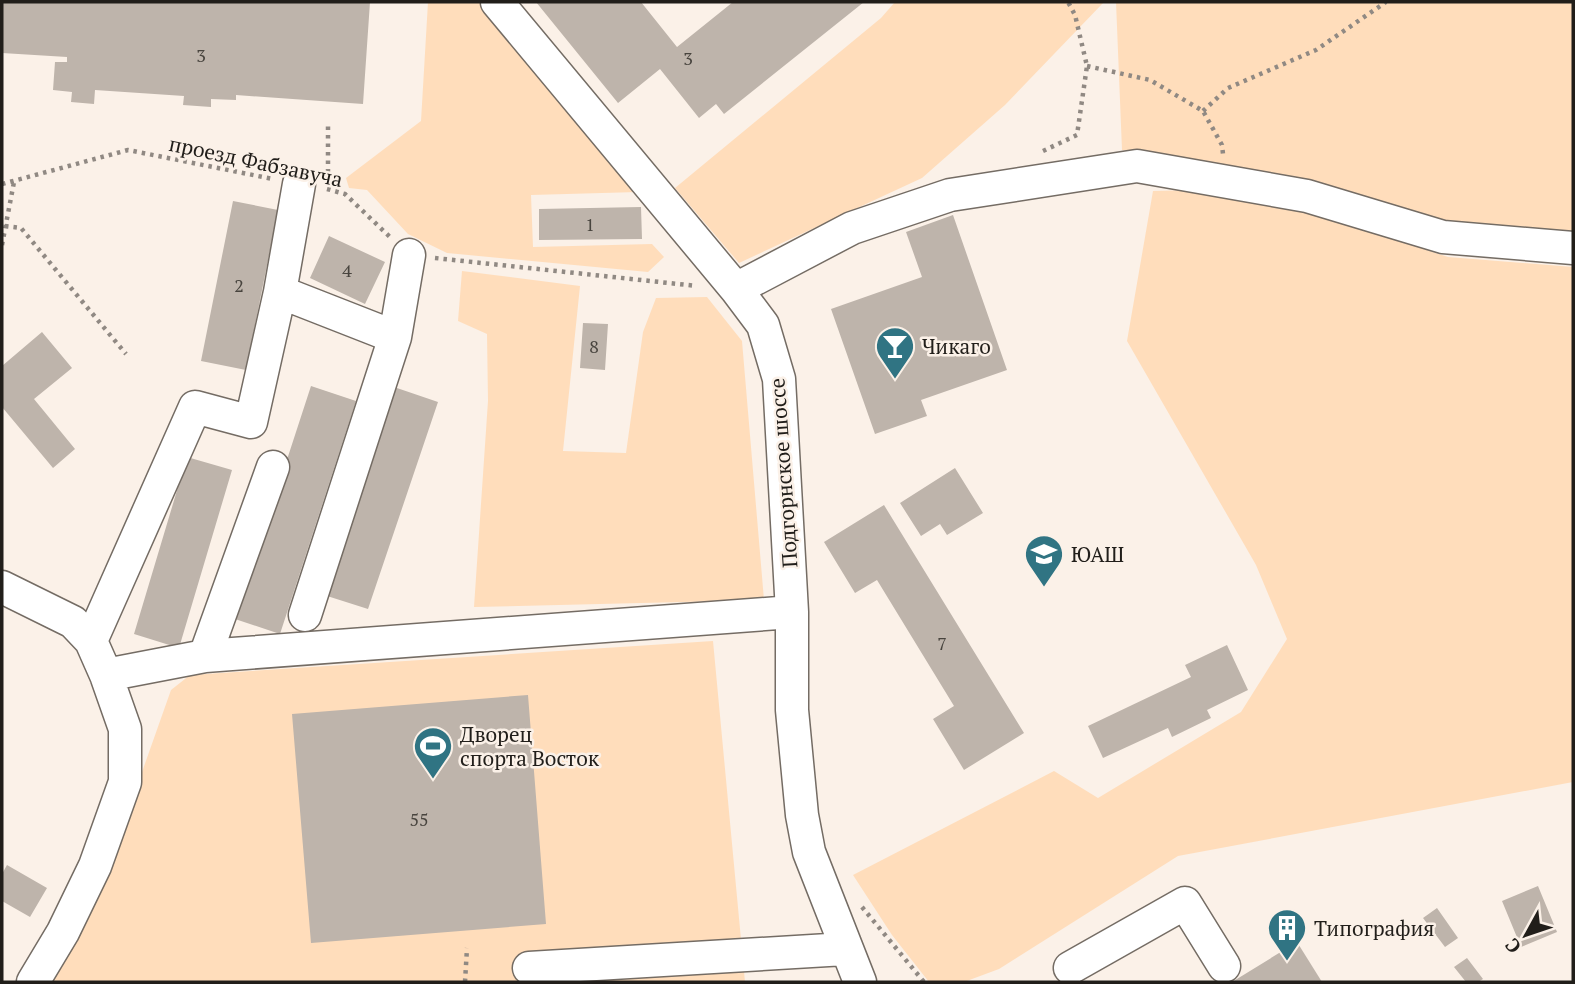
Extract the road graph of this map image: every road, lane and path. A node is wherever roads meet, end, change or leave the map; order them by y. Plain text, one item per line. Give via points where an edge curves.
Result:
1 (497, 2) edge
2 (1068, 2) edge
3 (1386, 2) edge
4 (1087, 66) junction
5 (1203, 111) junction
6 (328, 123) dead end
7 (1031, 156) dead end
8 (14, 181) junction
9 (1227, 182) junction
10 (2, 184) edge
11 (313, 187) junction
12 (5, 226) junction
13 (2, 245) edge
14 (1573, 248) edge
15 (408, 255) junction
16 (736, 289) junction
17 (280, 292) junction
18 (395, 337) junction
19 (126, 354) dead end
20 (273, 467) dead end
21 (2, 589) edge
22 (792, 612) junction
23 (305, 615) dead end
24 (91, 641) junction
25 (205, 656) junction
26 (106, 675) junction
27 (858, 896) dead end
28 (467, 948) dead end
29 (845, 949) junction
30 (1224, 966) dead end
31 (529, 968) dead end
32 (1068, 978) edge
33 (33, 982) edge
34 (465, 982) edge
35 (860, 982) edge
36 (871, 982) edge
37 (924, 982) edge

1 - 16 street, Подгорнское шоссе
2 - 4 path
3 - 5 path via 1316,50 1228,88
4 - 5 path via 1150,80
4 - 7 path via 1077,135
5 - 9 path via 1222,145
6 - 11 path
8 - 10 path, проезд Фабзавуча
8 - 11 path, проезд Фабзавуча via 128,150
8 - 12 path
9 - 14 street via 1307,196 1443,237
9 - 16 street via 1137,166 950,195 852,228
11 - 15 path, проезд Фабзавуча via 345,194
11 - 17 street
12 - 13 path
12 - 19 path via 21,228
15 - 16 path
15 - 18 street
16 - 22 street, Подгорнское шоссе via 763,325 779,379
17 - 18 street
17 - 24 street via 251,422 195,407
18 - 23 street
20 - 25 street
21 - 24 street via 73,622
22 - 25 street
22 - 29 street, Подгорнское шоссе via 792,710 802,815 809,852
24 - 26 street
25 - 26 street
26 - 33 street via 125,729 125,782 95,866
27 - 37 path
28 - 34 path
29 - 31 street
29 - 35 street
29 - 36 street
30 - 32 street via 1185,903

